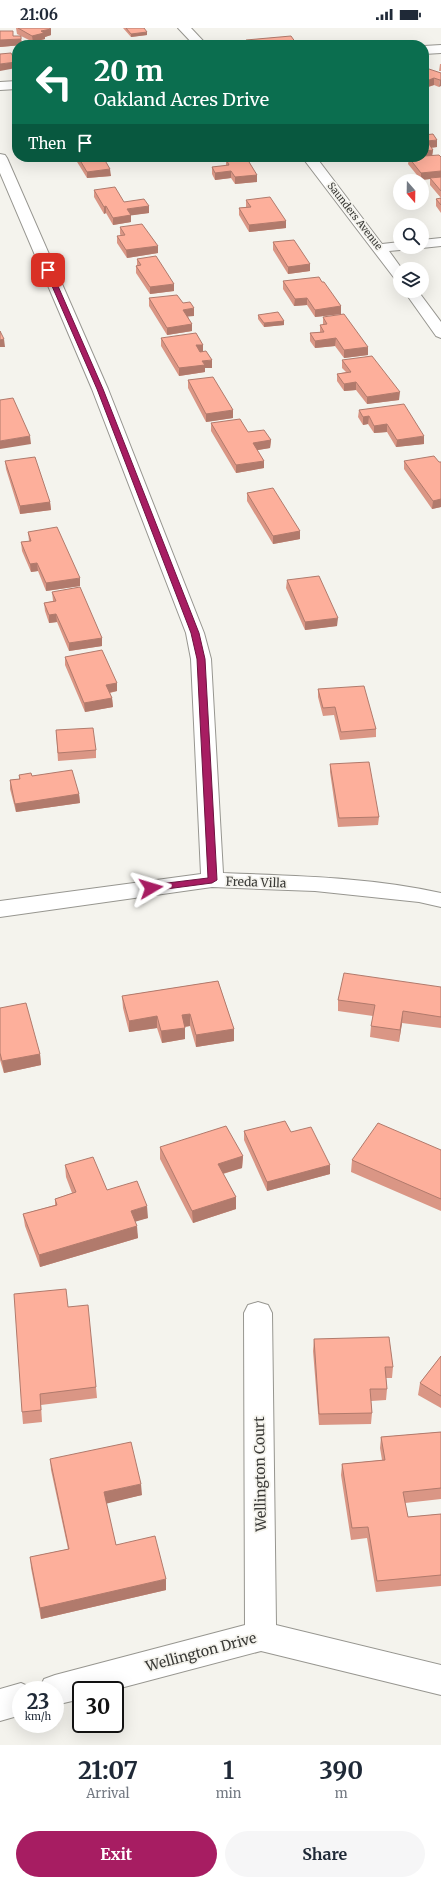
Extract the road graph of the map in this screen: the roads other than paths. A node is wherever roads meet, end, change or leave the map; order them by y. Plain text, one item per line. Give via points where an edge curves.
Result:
1 (184, 28) edge
2 (196, 40) edge
3 (441, 49) edge
4 (429, 50) edge
5 (12, 85) edge
6 (0, 86) edge
7 (0, 158) edge
8 (313, 162) edge
9 (441, 242) edge
10 (429, 243) edge
11 (393, 247) edge
12 (380, 248) junction
13 (393, 266) edge
14 (416, 298) edge
15 (441, 333) edge
16 (212, 880) junction
17 (441, 900) edge
18 (0, 909) edge
19 (258, 1313) dead end
20 (261, 1636) junction
21 (441, 1680) edge
22 (64, 1688) edge
23 (12, 1702) edge
24 (0, 1705) edge

1 - 2 street
3 - 4 street
5 - 6 street
7 - 16 street via 100,389 195,633 201,659
8 - 12 street, Saunders Avenue
9 - 10 street
11 - 12 street
12 - 13 street, Saunders Avenue
14 - 15 street
16 - 17 street, Freda Villa via 315,884 419,895
16 - 18 street, Freda Villa
19 - 20 street, Wellington Court
20 - 21 street, Wellington Drive
20 - 22 street, Wellington Drive
23 - 24 street

